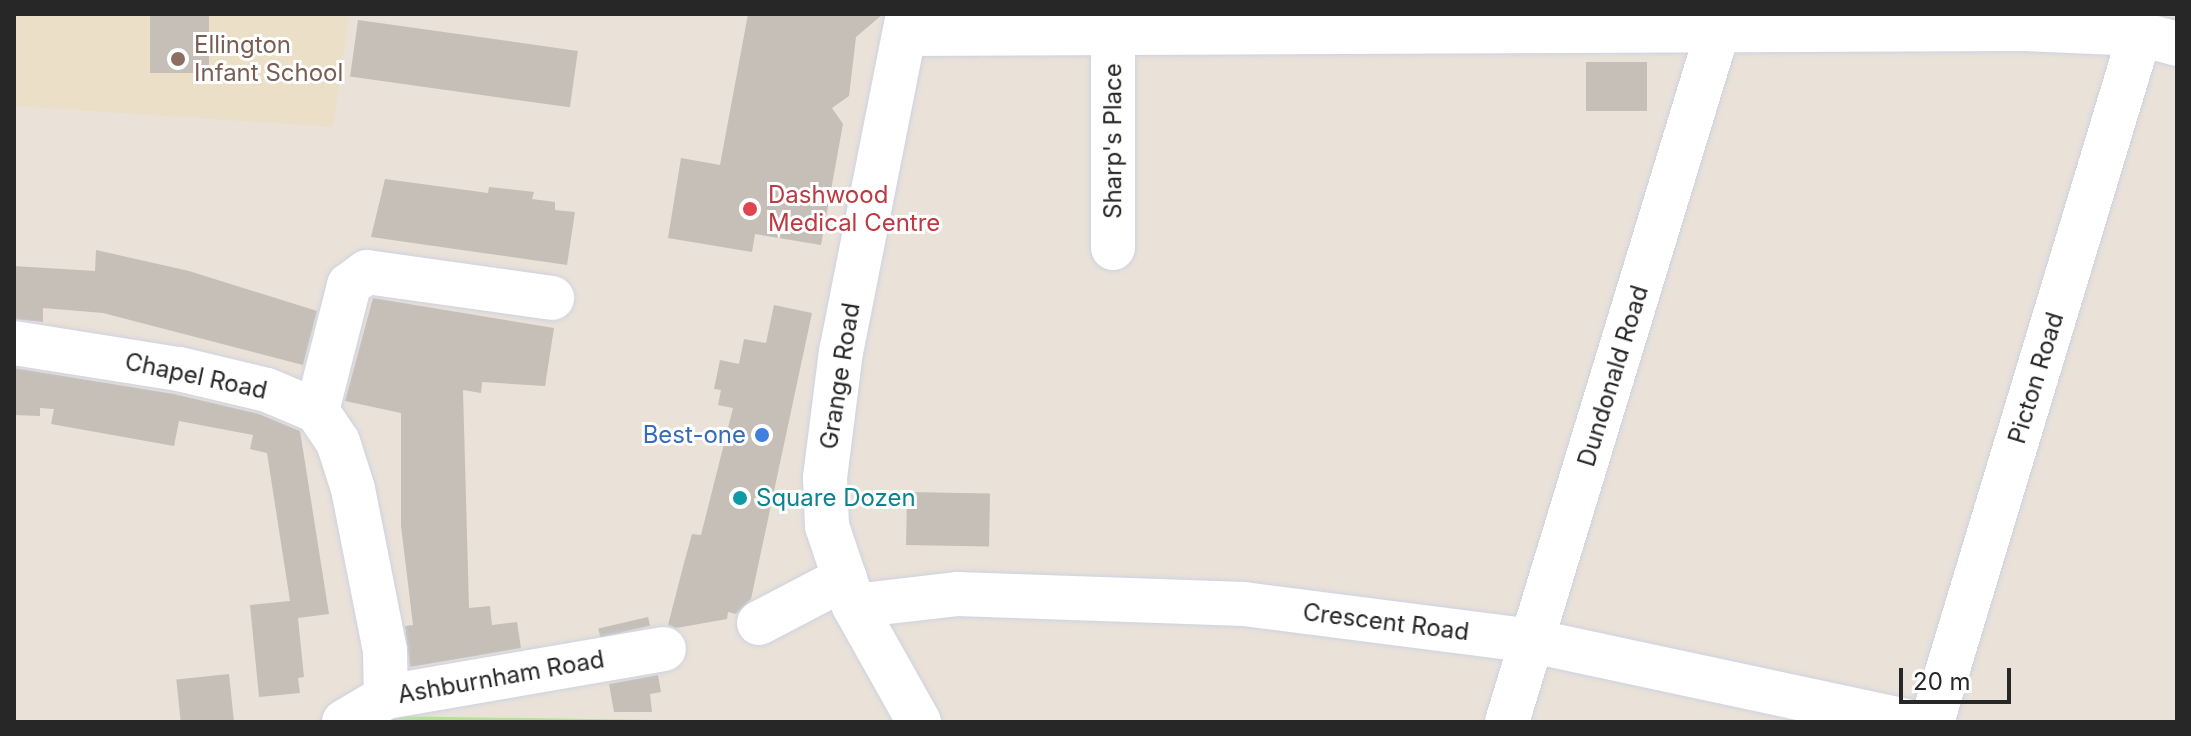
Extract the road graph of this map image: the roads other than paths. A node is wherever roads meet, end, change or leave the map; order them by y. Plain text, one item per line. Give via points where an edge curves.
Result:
1 (907, 24) edge
2 (1718, 30) junction
3 (1113, 34) junction
4 (2159, 39) edge
5 (1113, 248) dead end
6 (552, 298) dead end
7 (14, 343) edge
8 (317, 411) junction
9 (850, 592) junction
10 (759, 623) dead end
11 (1533, 641) junction
12 (664, 649) dead end
13 (386, 697) junction
14 (344, 722) edge
15 (919, 722) edge
16 (1507, 722) edge
17 (1910, 722) edge
18 (1932, 722) edge

1 - 3 street
1 - 9 street, Grange Road via 830,422 827,526
2 - 3 street
2 - 4 street
2 - 11 street, Dundonald Road
3 - 5 street, Sharp's Place
4 - 18 street, Picton Road
6 - 8 street via 367,272 349,285
7 - 8 street, Chapel Road via 179,369 267,390
8 - 13 street via 338,442 353,489 385,651
9 - 10 street
9 - 11 street, Crescent Road via 1244,604
9 - 15 street, Grange Road
11 - 16 street, Dundonald Road
11 - 17 street, Crescent Road
12 - 13 street, Ashburnham Road
13 - 14 street, Ashburnham Road

